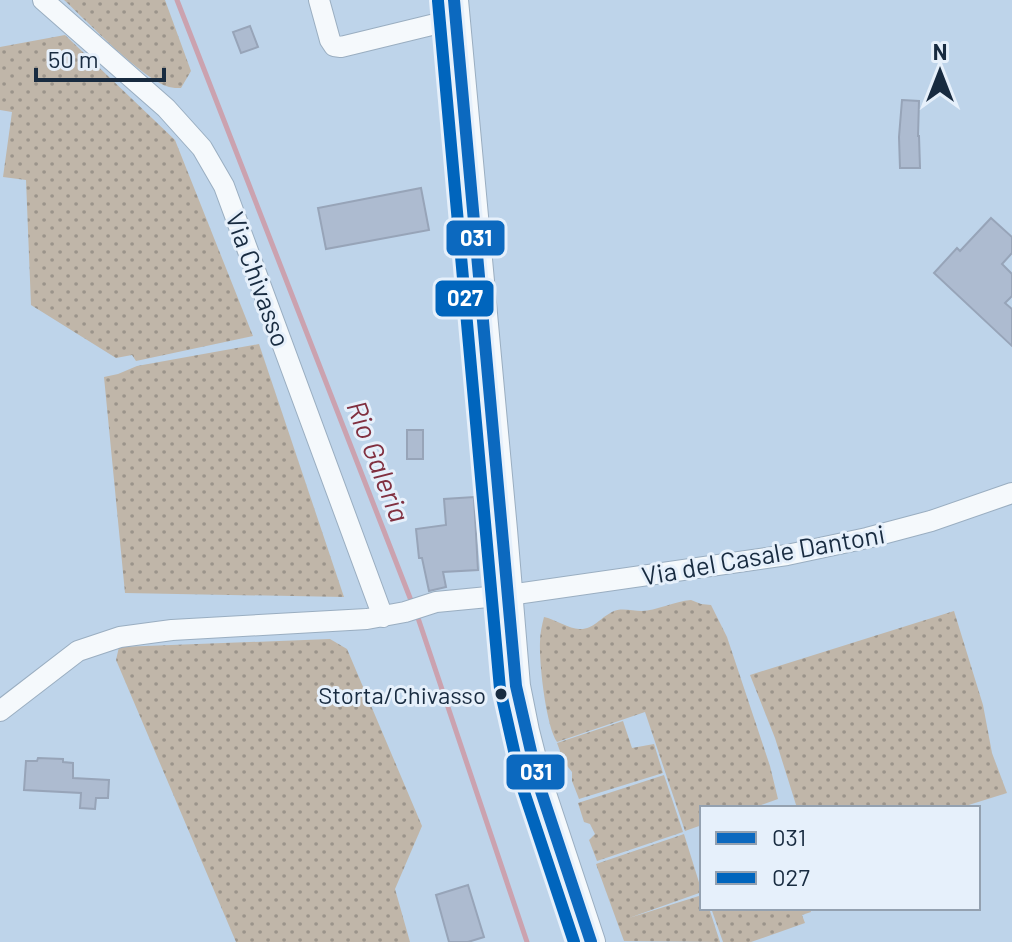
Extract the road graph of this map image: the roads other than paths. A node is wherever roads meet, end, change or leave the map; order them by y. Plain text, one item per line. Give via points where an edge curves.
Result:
1 (43, 0) edge
2 (319, 0) edge
3 (455, 10) edge
4 (1012, 493) edge
5 (509, 595) junction
6 (383, 617) junction
7 (0, 711) edge
8 (591, 942) edge

1 - 6 street, Via Chivasso via 166,108 202,148 224,186
2 - 3 street via 330,40 341,47
3 - 5 main road
4 - 5 street, Via del Casale Dantoni via 825,548
5 - 6 street via 436,602
5 - 8 main road via 525,731
6 - 7 street via 120,637 78,651

